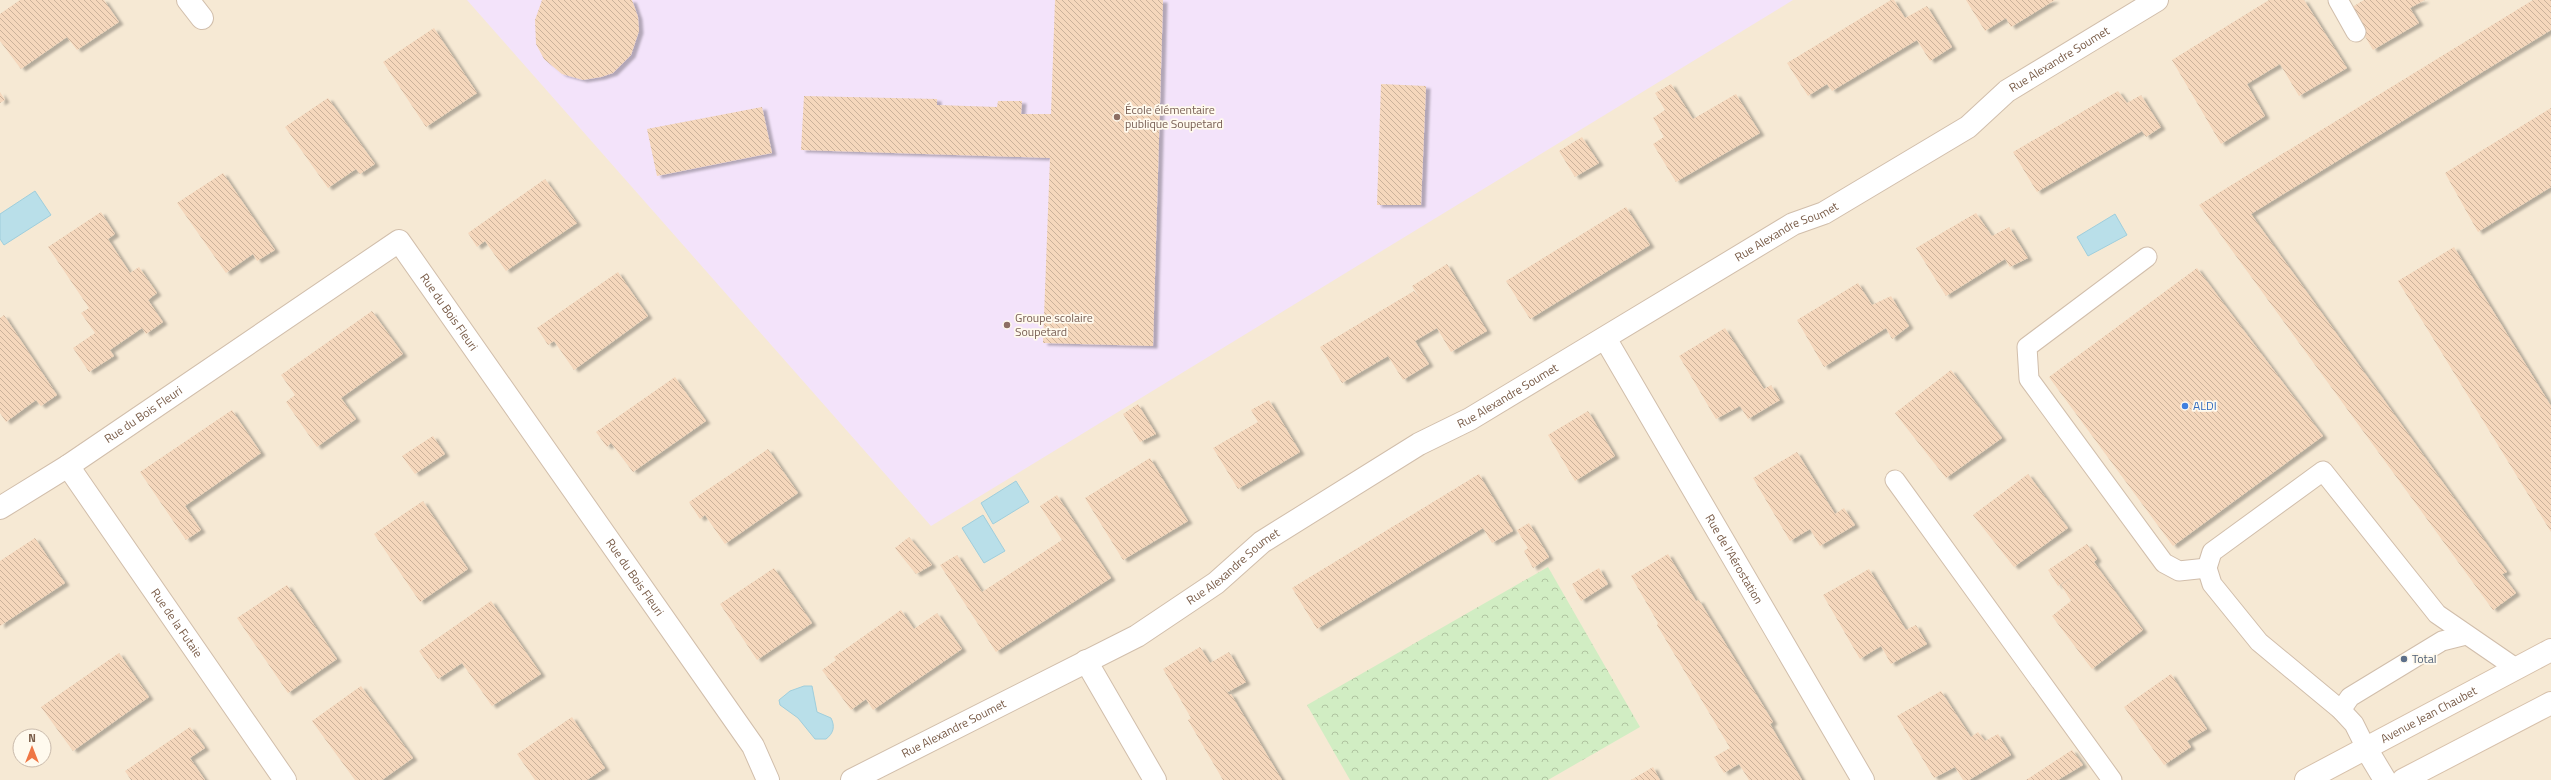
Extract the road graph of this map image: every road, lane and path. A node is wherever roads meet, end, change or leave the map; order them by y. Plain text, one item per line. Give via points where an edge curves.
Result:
1 (188, 0) edge
2 (2157, 0) edge
3 (2338, 0) edge
4 (202, 18) dead end
5 (2356, 32) dead end
6 (2147, 257) dead end
7 (1605, 338) junction
8 (68, 466) junction
9 (1894, 480) dead end
10 (0, 508) edge
11 (2207, 568) junction
12 (2466, 635) junction
13 (2551, 650) edge
14 (1086, 661) junction
15 (2517, 669) junction
16 (2551, 702) edge
17 (2341, 710) junction
18 (2366, 750) junction
19 (285, 780) edge
20 (768, 780) edge
21 (852, 780) edge
22 (1155, 780) edge
23 (1863, 780) edge
24 (2112, 780) edge
25 (2306, 780) edge
26 (2385, 780) edge
27 (2403, 780) edge

1 - 4 street
2 - 7 street, Rue Alexandre Soumet via 2007,90 1968,127 1824,213 1793,224
3 - 5 lane
6 - 11 lane via 2027,347 2029,379 2164,563 2179,571
7 - 14 street, Rue Alexandre Soumet via 1470,419 1418,444 1262,542 1216,583 1137,636
7 - 23 street, Rue de l'Aérostation
8 - 10 street, Rue du Bois Fleuri
8 - 19 street, Rue de la Futaie
8 - 20 street, Rue du Bois Fleuri via 399,241 753,746
9 - 24 lane
11 - 12 lane via 2212,552 2323,471 2437,614
11 - 17 lane via 2212,584 2259,642
12 - 15 lane
12 - 17 lane via 2442,641 2350,697
13 - 15 street, Avenue Jean Chaubet
14 - 21 street, Rue Alexandre Soumet
14 - 22 street
15 - 18 street, Avenue Jean Chaubet
16 - 27 street
17 - 18 lane via 2354,724
18 - 25 street, Avenue Jean Chaubet
18 - 26 street

